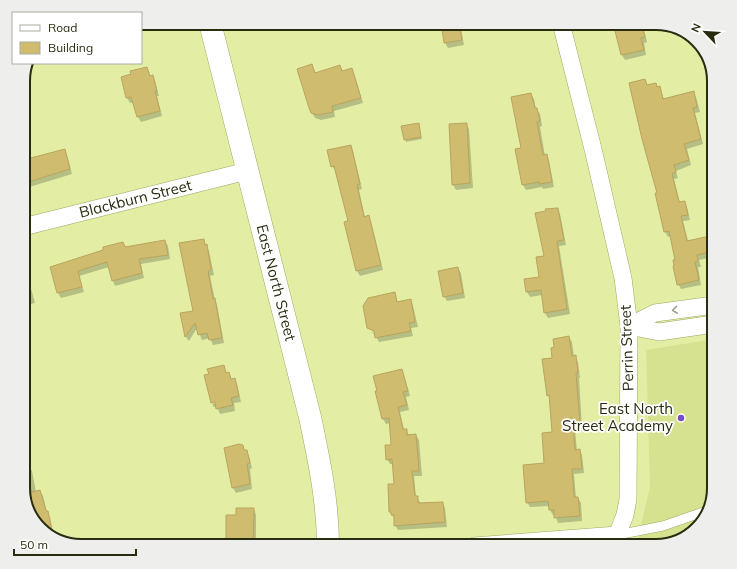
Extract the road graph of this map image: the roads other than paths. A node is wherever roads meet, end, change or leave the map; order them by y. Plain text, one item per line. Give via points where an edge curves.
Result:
1 (212, 30) edge
2 (563, 30) edge
3 (247, 170) junction
4 (30, 225) edge
5 (707, 306) edge
6 (707, 325) edge
7 (629, 326) junction
8 (701, 513) edge
9 (328, 539) edge
10 (617, 539) edge
11 (622, 539) edge

1 - 3 main road, East North Street
2 - 7 street, Perrin Street via 623,278
3 - 4 street, Blackburn Street
3 - 9 main road, East North Street via 310,416 325,492
5 -> 7 street via 655,313
6 - 7 street via 659,332
7 - 10 street, Perrin Street via 628,499
8 - 11 lane

